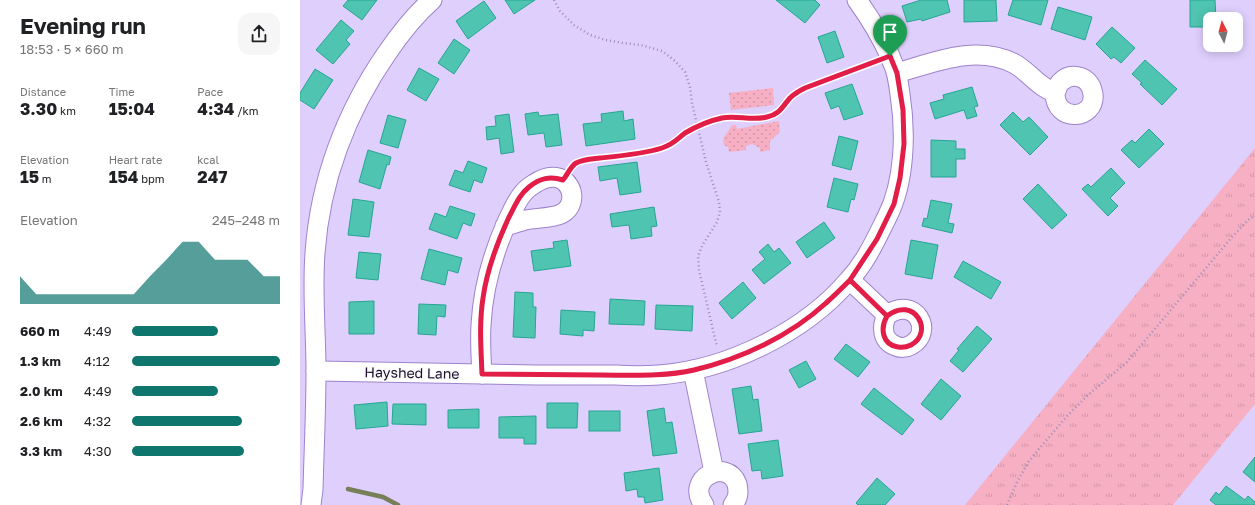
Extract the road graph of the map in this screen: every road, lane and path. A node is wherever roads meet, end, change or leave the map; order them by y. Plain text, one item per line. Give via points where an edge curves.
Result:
1 (432, 0) edge
2 (554, 0) edge
3 (857, 0) edge
4 (893, 65) junction
5 (1055, 93) dead end
6 (697, 126) junction
7 (563, 180) junction
8 (1255, 216) edge
9 (505, 226) junction
10 (850, 280) junction
11 (887, 316) dead end
12 (721, 363) junction
13 (693, 370) junction
14 (316, 371) junction
15 (482, 374) junction
16 (714, 472) junction
17 (311, 505) edge
18 (704, 505) edge
19 (733, 505) edge
20 (1007, 505) edge

1 - 14 street via 401,33 360,95 333,158 318,221 314,254
2 - 6 path via 560,11 590,35 662,51 675,61 685,72
3 - 4 street, Hayshed Lane via 882,39
4 - 5 street via 988,55 1015,64 1043,87
4 - 6 path via 805,88 794,94 784,108 767,117 724,118
4 - 10 street, Hayshed Lane via 903,110 904,144 900,178 894,204 877,239
6 - 7 path via 674,143 662,148 585,159 574,164
6 - 12 path via 719,202 717,222 698,256
7 - 9 street via 546,178 529,187 519,198
7 - 9 street via 572,192 568,209 561,215 524,220
8 - 20 path via 1232,237 1127,362 1068,414 1029,462
9 - 15 street via 488,271 483,298 480,327
10 - 11 street
10 - 12 street, Hayshed Lane via 803,321 748,352
12 - 13 street, Hayshed Lane
13 - 15 street, Hayshed Lane via 659,375
13 - 16 street
14 - 15 street, Hayshed Lane
14 - 17 street
16 - 18 street via 705,477 700,484 698,492
16 - 19 street via 730,475 735,480 738,498

